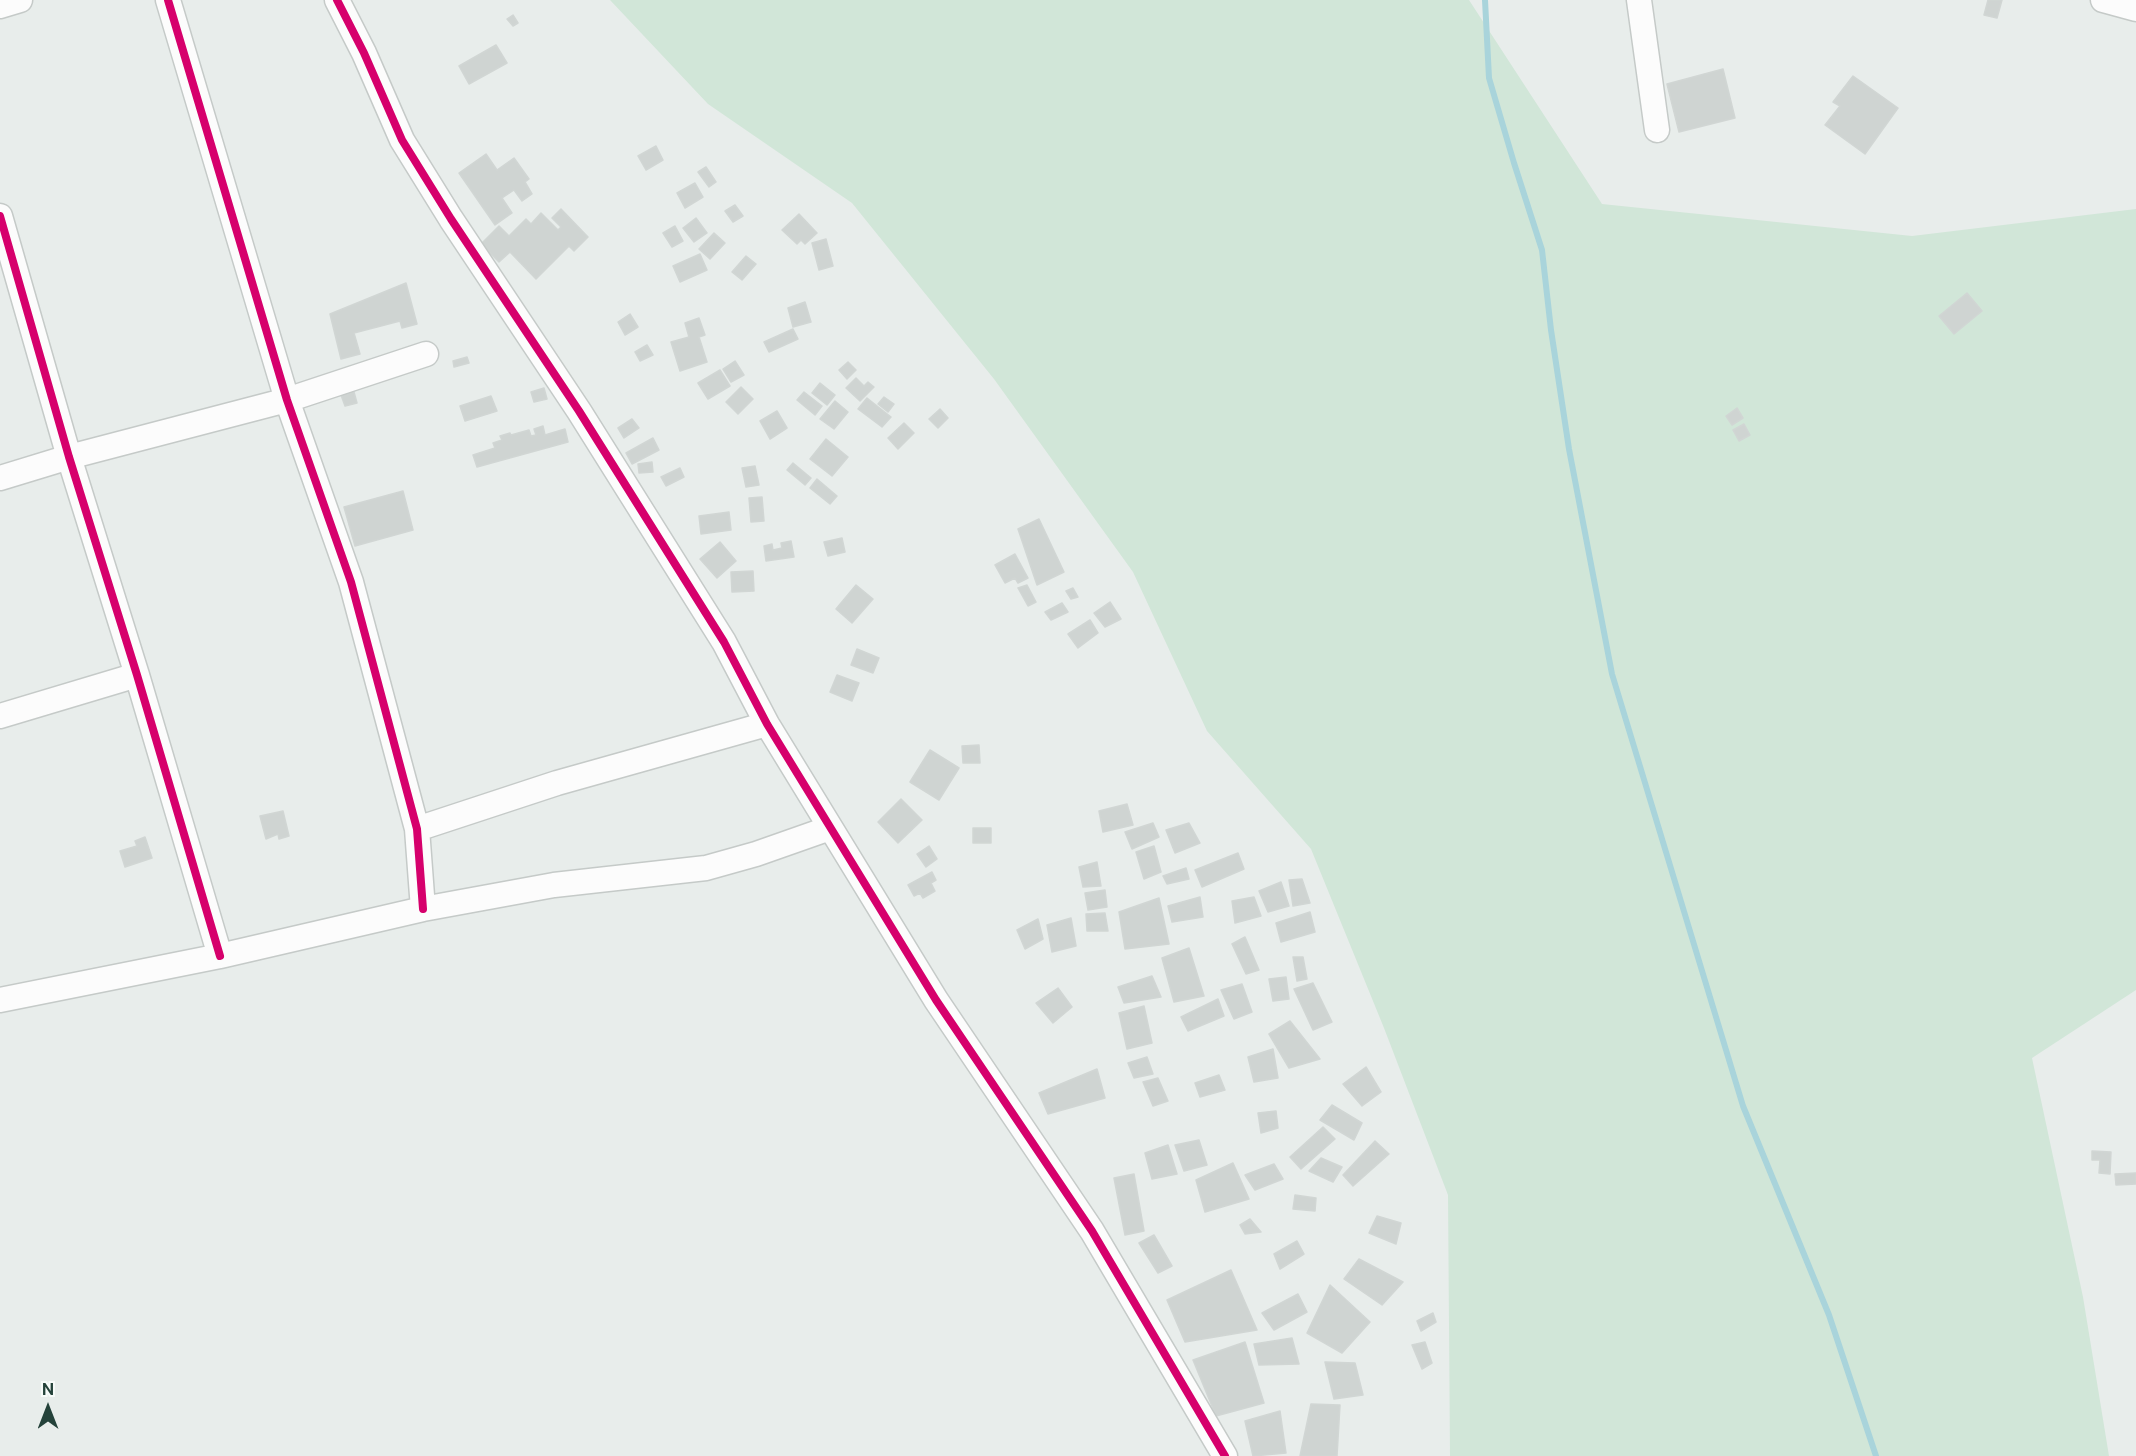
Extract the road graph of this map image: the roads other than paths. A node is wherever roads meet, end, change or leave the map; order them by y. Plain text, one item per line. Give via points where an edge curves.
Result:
1 (20, 0) edge
2 (168, 0) edge
3 (337, 0) edge
4 (1639, 0) edge
5 (2103, 0) edge
6 (0, 6) edge
7 (2136, 9) edge
8 (1657, 130) dead end
9 (0, 216) edge
10 (426, 354) dead end
11 (287, 400) junction
12 (69, 457) junction
13 (0, 478) edge
14 (137, 675) junction
15 (0, 716) edge
16 (767, 724) junction
17 (830, 828) junction
18 (417, 829) junction
19 (423, 909) junction
20 (220, 956) junction
21 (0, 1000) edge
22 (1225, 1456) edge

1 - 6 street
2 - 11 street
3 - 16 street via 402,140 699,602
4 - 8 street
5 - 7 street
9 - 12 street
10 - 11 street
11 - 12 street
11 - 18 street via 351,582
12 - 13 street
12 - 14 street
14 - 15 street
14 - 20 street
16 - 17 street
16 - 18 street via 557,783
17 - 19 street via 706,868 554,885
17 - 22 street via 936,1000 1092,1231
18 - 19 street
19 - 20 street
20 - 21 street

